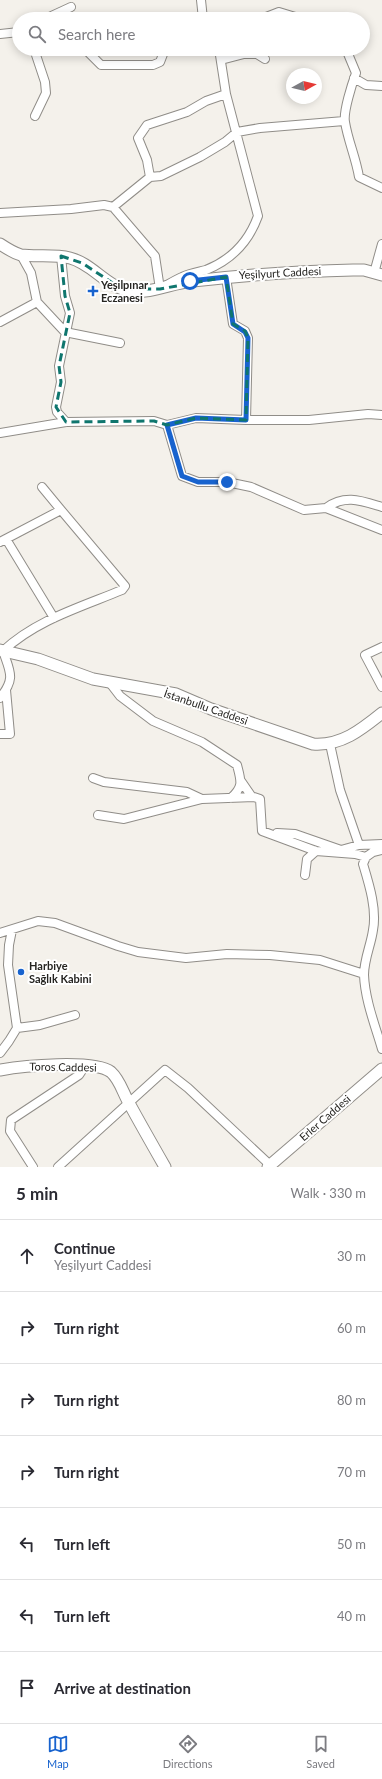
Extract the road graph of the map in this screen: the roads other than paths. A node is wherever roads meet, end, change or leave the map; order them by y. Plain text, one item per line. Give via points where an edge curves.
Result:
1 (201, 0) edge
2 (71, 7) dead end
3 (64, 12) edge
4 (202, 12) edge
5 (12, 33) edge
6 (0, 34) edge
7 (36, 56) edge
8 (92, 56) edge
9 (163, 56) edge
10 (220, 56) edge
11 (236, 56) edge
12 (261, 56) edge
13 (349, 56) edge
14 (266, 59) dead end
15 (221, 60) junction
16 (354, 78) junction
17 (382, 86) edge
18 (226, 94) junction
19 (35, 116) dead end
20 (344, 121) junction
21 (237, 132) junction
22 (150, 177) junction
23 (382, 188) edge
24 (113, 207) junction
25 (0, 213) edge
26 (0, 244) edge
27 (382, 244) edge
28 (21, 254) junction
29 (61, 256) junction
30 (378, 274) edge
31 (226, 277) junction
32 (160, 289) junction
33 (37, 302) junction
34 (1, 319) edge
35 (66, 332) junction
36 (120, 343) dead end
37 (382, 415) edge
38 (246, 420) junction
39 (66, 422) junction
40 (167, 425) junction
41 (0, 433) edge
42 (42, 486) dead end
43 (382, 507) edge
44 (326, 508) junction
45 (61, 510) junction
46 (382, 530) edge
47 (3, 541) edge
48 (54, 618) junction
49 (382, 647) edge
50 (2, 650) edge
51 (110, 683) junction
52 (382, 686) edge
53 (6, 690) junction
54 (0, 698) edge
55 (382, 713) edge
56 (0, 734) edge
57 (330, 744) junction
58 (93, 778) dead end
59 (241, 781) junction
60 (252, 797) junction
61 (231, 798) junction
62 (202, 799) junction
63 (98, 815) dead end
64 (270, 833) junction
65 (359, 844) junction
66 (382, 844) edge
67 (382, 850) edge
68 (316, 851) junction
69 (366, 857) junction
70 (305, 875) dead end
71 (12, 930) junction
72 (0, 933) edge
73 (364, 974) junction
74 (75, 1015) dead end
75 (17, 1028) junction
76 (382, 1049) edge
77 (0, 1053) edge
78 (85, 1066) junction
79 (382, 1069) edge
80 (0, 1070) edge
81 (129, 1103) junction
82 (269, 1166) edge
83 (33, 1167) edge
84 (58, 1167) edge
85 (165, 1167) edge

1 - 4 street
2 - 3 street
5 - 6 street
7 - 19 street via 46,93
8 - 9 street via 101,65 153,65 160,62
10 - 15 street
11 - 15 street
12 - 14 street
13 - 16 street via 356,73
15 - 18 street
16 - 17 street via 366,85
16 - 20 street
18 - 21 street
18 - 22 street via 206,101 187,112 147,125 138,138 147,160
20 - 21 street
20 - 23 street via 360,177
21 - 22 street via 200,157 161,176
21 - 32 street via 258,216 254,227 232,256 206,269 182,276
22 - 24 street
24 - 25 street via 104,205
24 - 32 street via 154,256
26 - 28 street, Yeşilyurt Caddesi
27 - 30 street
28 - 29 street, Yeşilyurt Caddesi
28 - 33 street via 31,273
29 - 32 street, Yeşilyurt Caddesi via 82,262 122,289
29 - 35 street via 65,296 70,314
30 - 31 street, Yeşilyurt Caddesi via 364,270 346,270
31 - 32 street, Yeşilyurt Caddesi via 190,281
31 - 38 street via 233,324 245,332 248,338
33 - 34 street
33 - 35 street
35 - 36 street
35 - 39 street via 59,366 61,382 56,407
37 - 38 street via 309,420
38 - 40 street via 196,418
39 - 40 street via 154,422
39 - 41 street
40 - 44 street via 182,476 198,482 227,482 251,487 304,510
42 - 45 street
43 - 44 street via 358,500 335,501
44 - 46 street
45 - 47 street
45 - 48 street via 125,586 122,590
47 - 48 street
48 - 50 street via 23,634
49 - 52 street via 365,655
50 - 51 street, İstanbullu Caddesi
50 - 53 street via 12,676
51 - 57 street, İstanbullu Caddesi via 176,694 306,742
51 - 59 street via 120,696 153,721 202,742 236,764
53 - 54 street
53 - 56 street via 10,734
55 - 57 street, İstanbullu Caddesi via 354,734
57 - 65 street via 340,790
58 - 62 street via 104,782 187,792
59 - 60 street
59 - 61 street via 239,791
60 - 61 street
60 - 64 street via 260,799 262,831
61 - 62 street
62 - 63 street via 124,819
64 - 65 street via 295,834 341,850
64 - 68 street
65 - 66 street
67 - 69 street
68 - 69 street
68 - 70 street via 307,859
69 - 73 street via 364,864 375,915
71 - 72 street
71 - 73 street via 38,921 55,923 138,952 186,958 227,954 270,955 320,960
71 - 75 street via 8,965
73 - 76 street
74 - 75 street via 40,1025
75 - 77 street
78 - 80 street, Toros Caddesi via 32,1065
78 - 81 street, Toros Caddesi via 102,1068 112,1073
78 - 83 street via 79,1074 11,1120 10,1131
79 - 82 street, Erler Caddesi
81 - 82 street via 159,1074 168,1070
81 - 84 street
81 - 85 street, Toros Caddesi

